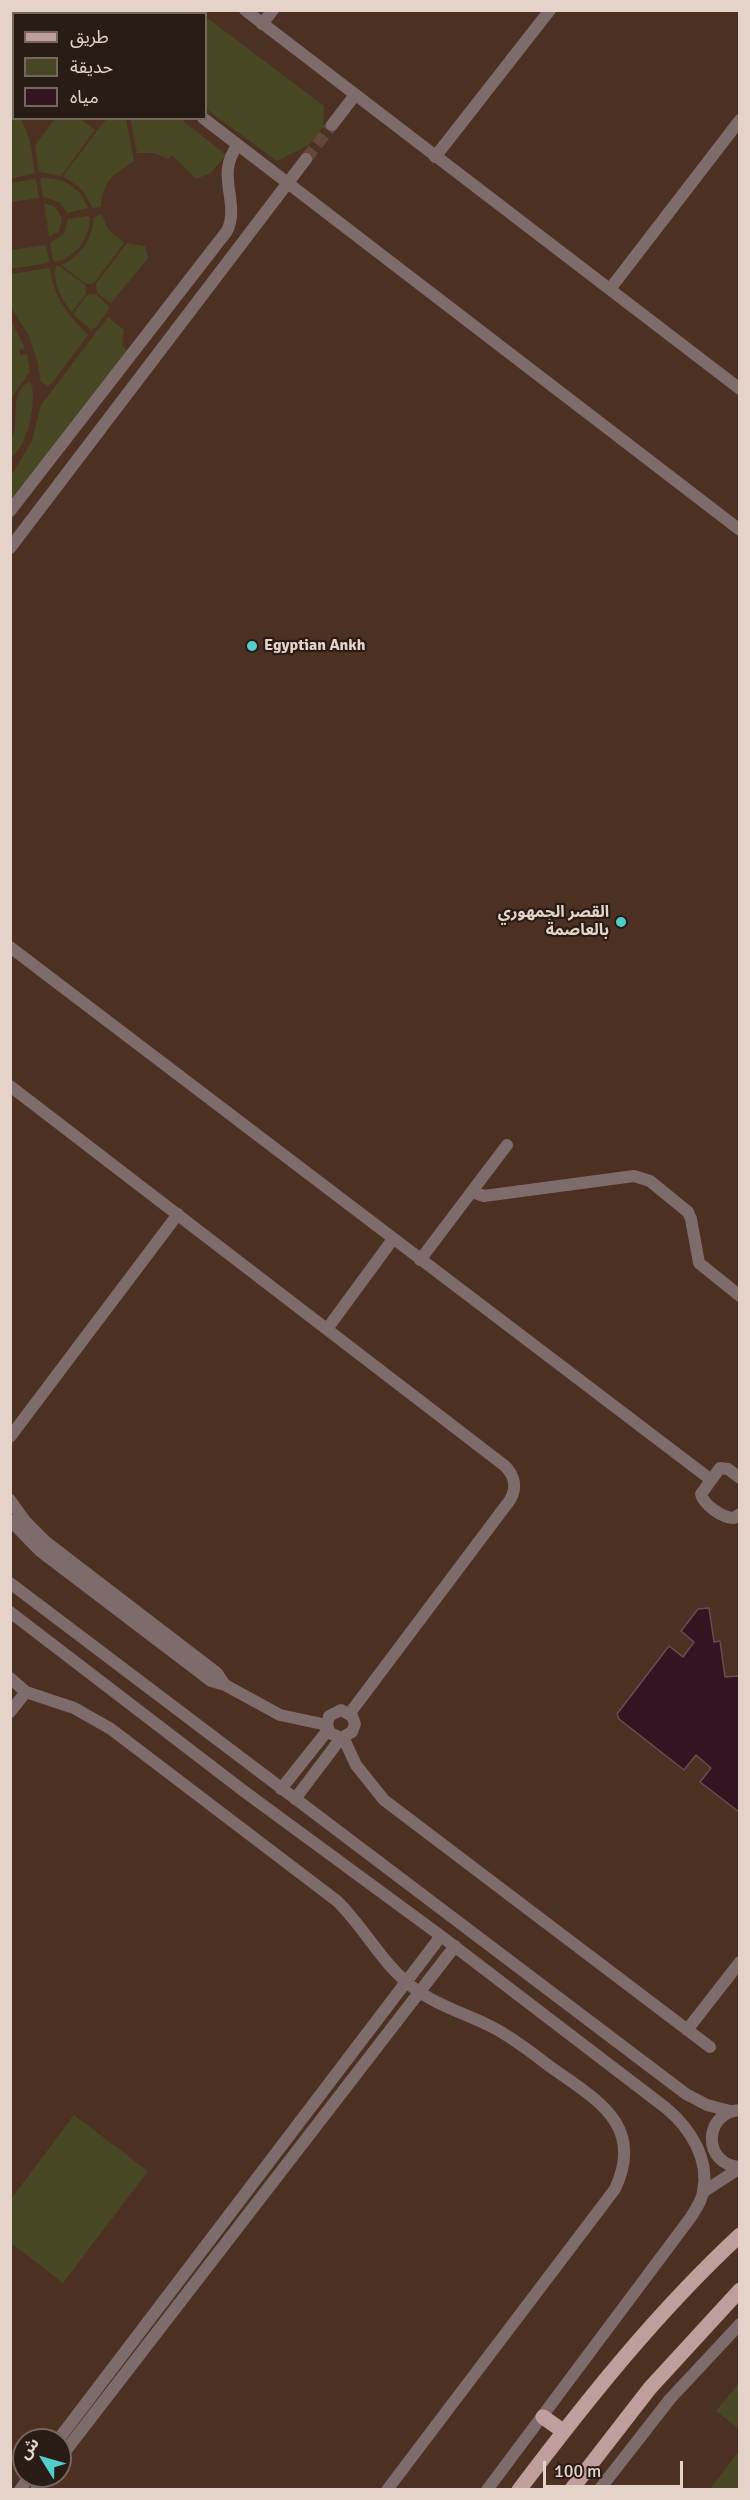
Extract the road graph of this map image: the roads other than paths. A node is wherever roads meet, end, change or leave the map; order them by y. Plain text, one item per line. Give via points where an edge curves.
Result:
1 (245, 10) edge
2 (273, 10) edge
3 (550, 10) edge
4 (262, 24) junction
5 (355, 95) junction
6 (206, 120) edge
7 (740, 120) edge
8 (332, 125) tunnel mouth
9 (238, 145) junction
10 (435, 157) junction
11 (306, 159) tunnel mouth
12 (287, 184) junction
13 (610, 290) junction
14 (740, 389) edge
15 (10, 511) edge
16 (740, 530) edge
17 (10, 548) edge
18 (10, 947) edge
19 (10, 1086) edge
20 (507, 1145) dead end
21 (472, 1192) junction
22 (178, 1214) junction
23 (393, 1239) junction
24 (420, 1260) junction
25 (740, 1296) edge
26 (327, 1329) junction
27 (10, 1437) edge
28 (739, 1476) edge
29 (710, 1479) junction
30 (10, 1500) edge
31 (740, 1514) edge
32 (10, 1520) edge
33 (10, 1583) edge
34 (10, 1612) edge
35 (113, 1662) junction
36 (99, 1680) junction
37 (12, 1684) edge
38 (225, 1685) junction
39 (26, 1692) junction
40 (10, 1712) edge
41 (350, 1713) junction
42 (327, 1728) junction
43 (342, 1738) junction
44 (281, 1789) junction
45 (295, 1799) junction
46 (441, 1936) junction
47 (454, 1946) junction
48 (740, 1962) edge
49 (407, 1983) junction
50 (419, 1992) junction
51 (687, 2030) junction
52 (710, 2048) dead end
53 (735, 2110) edge
54 (712, 2146) junction
55 (699, 2150) junction
56 (740, 2167) edge
57 (703, 2192) junction
58 (740, 2235) edge
59 (740, 2290) edge
60 (740, 2325) edge
61 (543, 2416) junction
62 (67, 2428) edge
63 (563, 2432) junction
64 (72, 2442) edge
65 (387, 2490) edge
66 (487, 2490) edge
67 (519, 2490) edge
68 (571, 2490) edge
69 (599, 2490) edge

1 - 4 street
2 - 4 street
3 - 10 street
4 - 5 street
5 - 8 street
5 - 10 street
6 - 9 street
7 - 13 street
9 - 12 street
9 - 15 street via 227,169 232,210 227,231
10 - 13 street
11 - 12 street
12 - 16 street
12 - 17 street
13 - 14 street
18 - 23 street
19 - 22 street
20 - 21 street
21 - 24 street
21 - 25 street via 484,1196 634,1176 645,1179 688,1212 699,1263
22 - 26 street
22 - 27 street
23 - 24 street
23 - 26 street
24 - 29 street
26 - 41 street via 505,1466 515,1484 510,1500
28 - 29 street via 723,1468
29 - 31 street via 702,1491 703,1499 728,1518
30 - 38 street via 46,1542 217,1673
32 - 38 street via 40,1551 211,1681
33 - 35 street
34 - 36 street
35 - 36 street
35 - 44 street
36 - 46 street
37 - 39 street
38 - 42 street via 280,1715
39 - 40 street
39 - 49 street via 99,1721 337,1901
41 - 42 street via 332,1713
41 - 43 street via 354,1728
42 - 43 street via 333,1736
42 - 44 street
43 - 45 street
43 - 51 street via 356,1765 384,1800
44 - 45 street
45 - 53 street via 686,2094 707,2105
46 - 47 street
46 - 49 street
47 - 50 street
47 - 55 street via 675,2115
48 - 51 street
49 - 50 street
49 - 62 street
50 - 64 street
50 - 65 street via 504,2034 603,2104 621,2134 624,2162 615,2189
51 - 52 street
53 - 54 street via 715,2123
54 - 55 street
54 - 56 street via 724,2163
55 - 57 street
56 - 57 street
57 - 61 street via 673,2243
58 - 63 main road via 655,2321
59 - 68 main road via 650,2388
60 - 69 street via 670,2399
61 - 63 main road
61 - 66 street
63 - 67 main road

